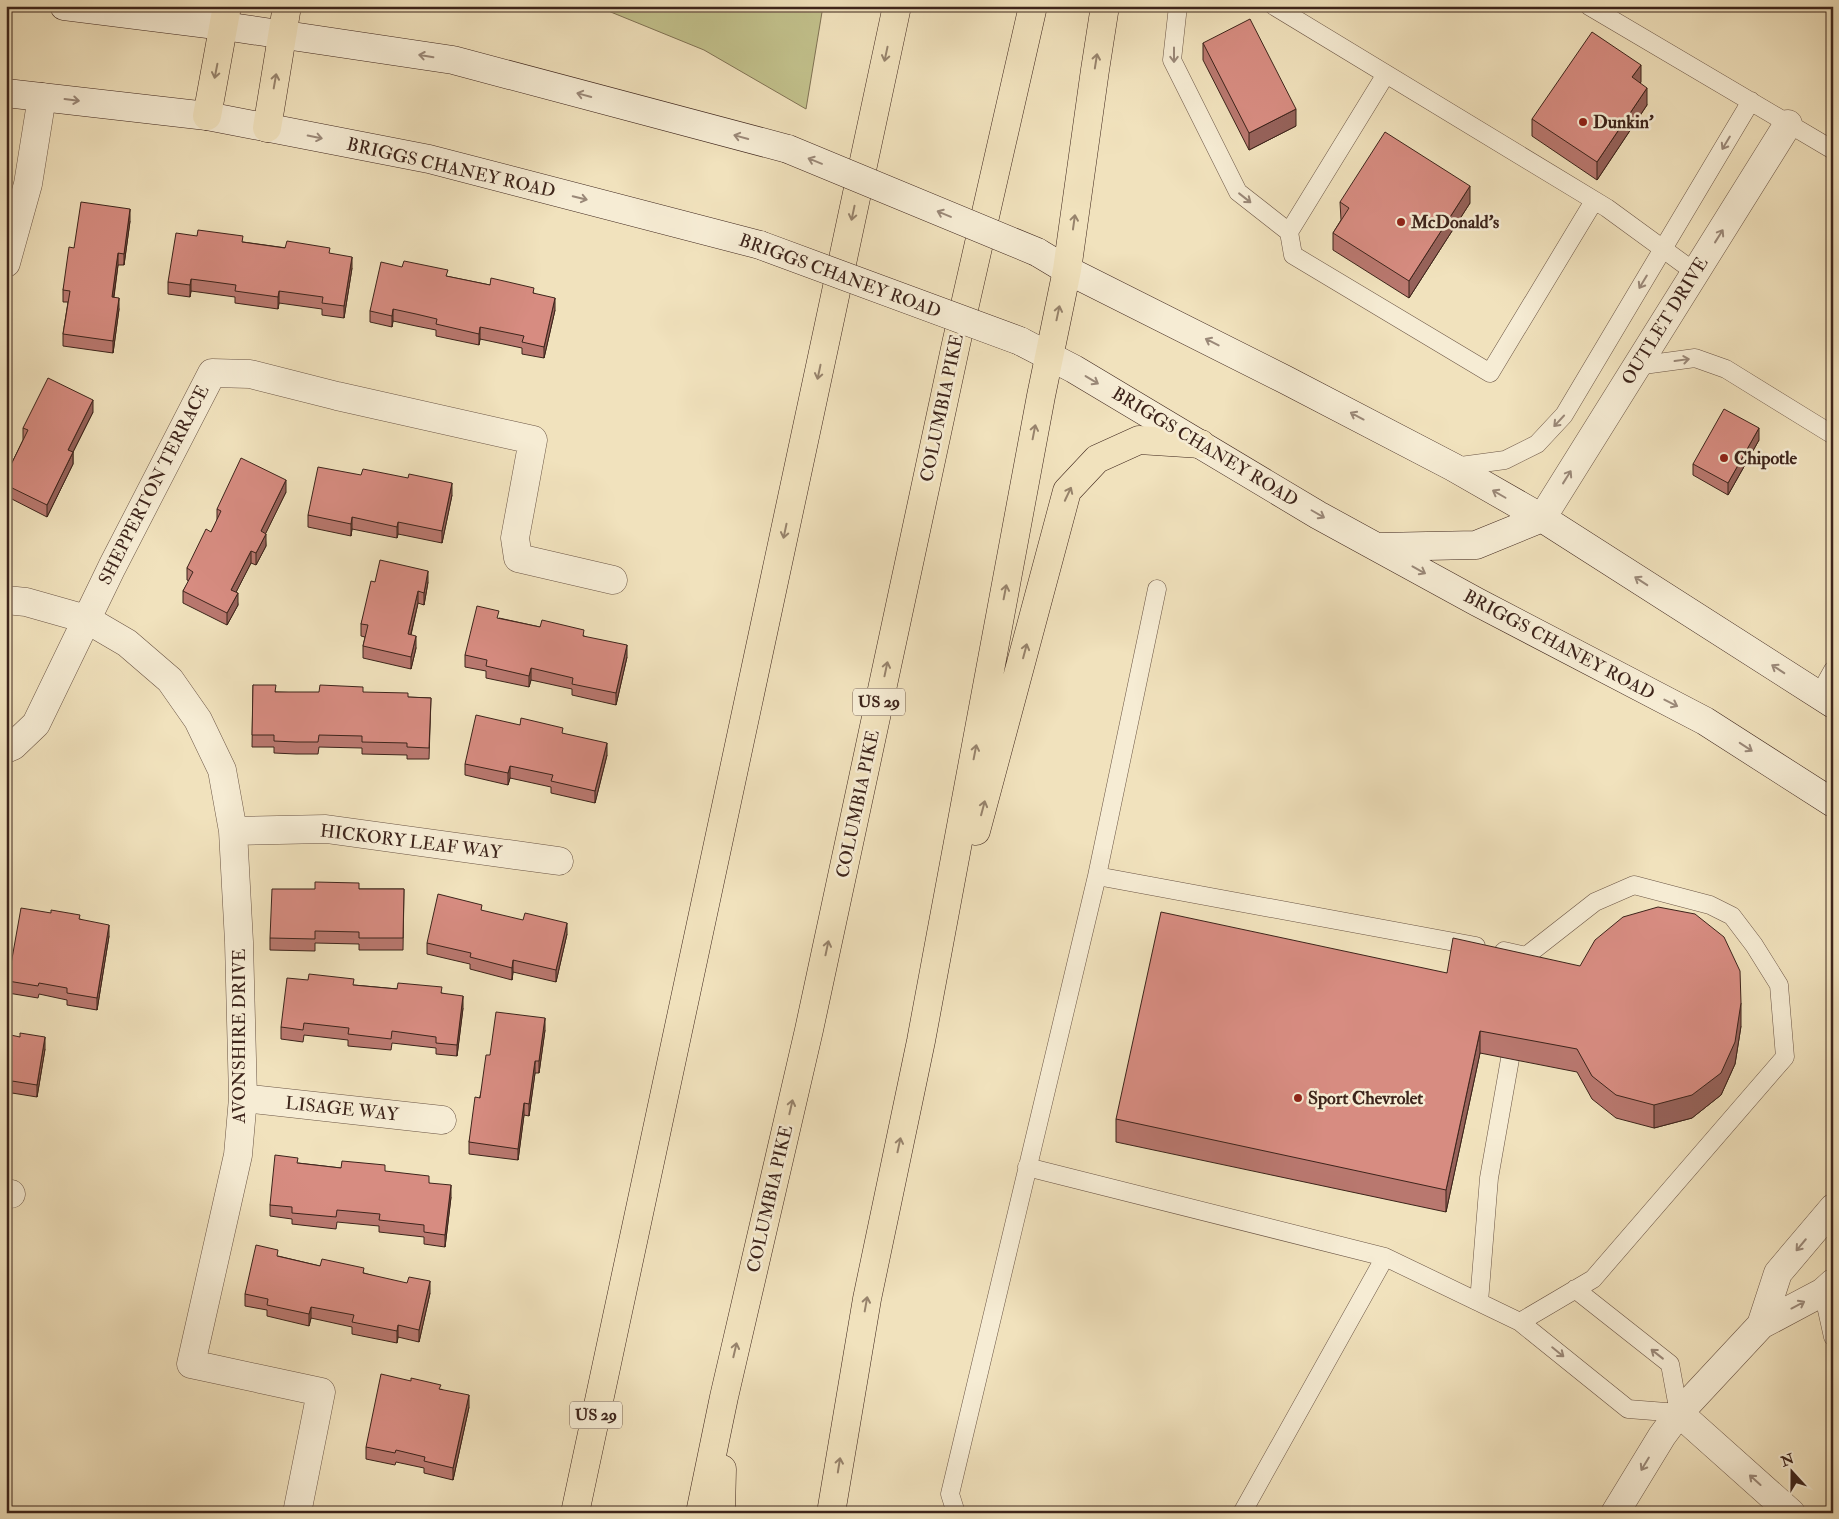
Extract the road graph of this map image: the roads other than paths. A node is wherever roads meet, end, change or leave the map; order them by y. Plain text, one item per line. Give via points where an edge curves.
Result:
1 (64, 6) edge
2 (287, 6) edge
3 (897, 6) edge
4 (1033, 6) edge
5 (1105, 6) edge
6 (1178, 6) edge
7 (1274, 6) edge
8 (1589, 6) edge
9 (225, 16) edge
10 (283, 35) junction
11 (1386, 74) junction
12 (6, 93) edge
13 (42, 97) junction
14 (1751, 101) junction
15 (207, 116) junction
16 (1788, 124) junction
17 (267, 128) junction
18 (1833, 150) edge
19 (1594, 201) junction
20 (1289, 232) junction
21 (1663, 250) junction
22 (6, 263) edge
23 (1067, 270) junction
24 (1696, 272) junction
25 (1049, 355) junction
26 (1636, 366) junction
27 (1833, 435) edge
28 (1201, 444) junction
29 (1453, 467) junction
30 (1542, 518) junction
31 (1376, 547) junction
32 (613, 580) dead end
33 (1157, 589) dead end
34 (6, 600) edge
35 (86, 619) junction
36 (1833, 670) edge
37 (1826, 699) edge
38 (6, 749) edge
39 (1833, 803) edge
40 (233, 831) junction
41 (559, 861) dead end
42 (1097, 876) junction
43 (921, 1041) junction
44 (1510, 1059) edge
45 (243, 1098) junction
46 (442, 1120) dead end
47 (1028, 1167) junction
48 (1833, 1208) edge
49 (1385, 1256) junction
50 (1828, 1287) edge
51 (1575, 1289) junction
52 (1479, 1302) junction
53 (617, 1318) junction
54 (1520, 1322) junction
55 (1761, 1325) junction
56 (1833, 1337) edge
57 (724, 1398) junction
58 (1679, 1413) junction
59 (297, 1513) edge
60 (557, 1513) edge
61 (575, 1513) edge
62 (700, 1513) edge
63 (721, 1513) edge
64 (831, 1513) edge
65 (956, 1513) edge
66 (1242, 1513) edge
67 (1615, 1513) edge
68 (1791, 1513) edge

1 - 9 main road
2 - 10 highway
3 -> 53 highway, US 29
57 -> 4 highway, COLUMBIA PIKE / US 29 via 809,1030 954,354
23 -> 5 highway
6 -> 20 lane via 1172,60 1176,69 1238,192
7 - 11 lane
8 - 14 lane
9 - 10 main road
9 -> 15 highway
17 -> 10 highway
23 -> 10 main road, bridge via 1037,252 788,149 453,60
11 - 19 lane
11 - 20 lane
12 - 13 main road, BRIGGS CHANEY ROAD
13 -> 15 main road, BRIGGS CHANEY ROAD
13 - 22 main road via 28,184
14 - 16 lane
14 -> 21 lane
15 - 17 main road, BRIGGS CHANEY ROAD
16 - 18 lane
24 -> 16 main road, OUTLET DRIVE
17 -> 25 main road, BRIGGS CHANEY ROAD, bridge via 429,159 760,245 1020,341
19 - 20 lane via 1490,373 1293,255
19 - 21 lane
21 - 24 lane
21 -> 29 lane via 1564,415 1537,444 1505,460
25 -> 23 highway
29 -> 23 main road
24 - 26 main road, OUTLET DRIVE
25 -> 28 main road, BRIGGS CHANEY ROAD
43 -> 25 highway
26 -> 27 lane via 1695,358 1726,369
30 -> 26 main road, OUTLET DRIVE
28 -> 31 main road, BRIGGS CHANEY ROAD
43 -> 28 highway via 1067,491 1096,459 1139,440
30 -> 29 main road
30 - 31 main road via 1476,546
37 -> 30 main road
31 -> 39 main road, BRIGGS CHANEY ROAD via 1705,721
32 - 35 main road, SHEPPERTON TERRACE via 518,558 514,538 533,440 250,374 212,373
33 - 42 lane
34 - 35 main road, AVONSHIRE DRIVE via 26,602
35 - 38 main road, SHEPPERTON TERRACE via 36,724
35 - 40 main road, AVONSHIRE DRIVE via 127,643 170,680 198,720 222,770
36 - 37 lane
40 - 41 main road, HICKORY LEAF WAY via 326,829
40 - 45 main road, AVONSHIRE DRIVE
42 - 47 lane
42 - 51 lane via 1525,963 1595,902 1634,885 1710,905 1732,916 1779,986 1785,1057 1593,1279
64 -> 43 highway via 867,1299
44 - 52 lane via 1489,1178
45 - 46 main road, LISAGE WAY
45 - 59 main road, AVONSHIRE DRIVE via 238,1155 191,1364 321,1392
47 - 49 lane
47 - 65 lane via 950,1494
48 -> 55 main road via 1778,1273
49 - 52 lane
49 - 66 lane
55 -> 50 main road
50 - 56 lane
51 - 54 lane
58 -> 51 lane via 1670,1364
52 - 54 lane
53 - 60 highway
53 - 61 highway, US 29
54 -> 58 lane via 1628,1409
55 - 58 main road
57 - 62 highway, COLUMBIA PIKE / US 29
57 - 63 highway
58 -> 67 main road
68 -> 58 main road

